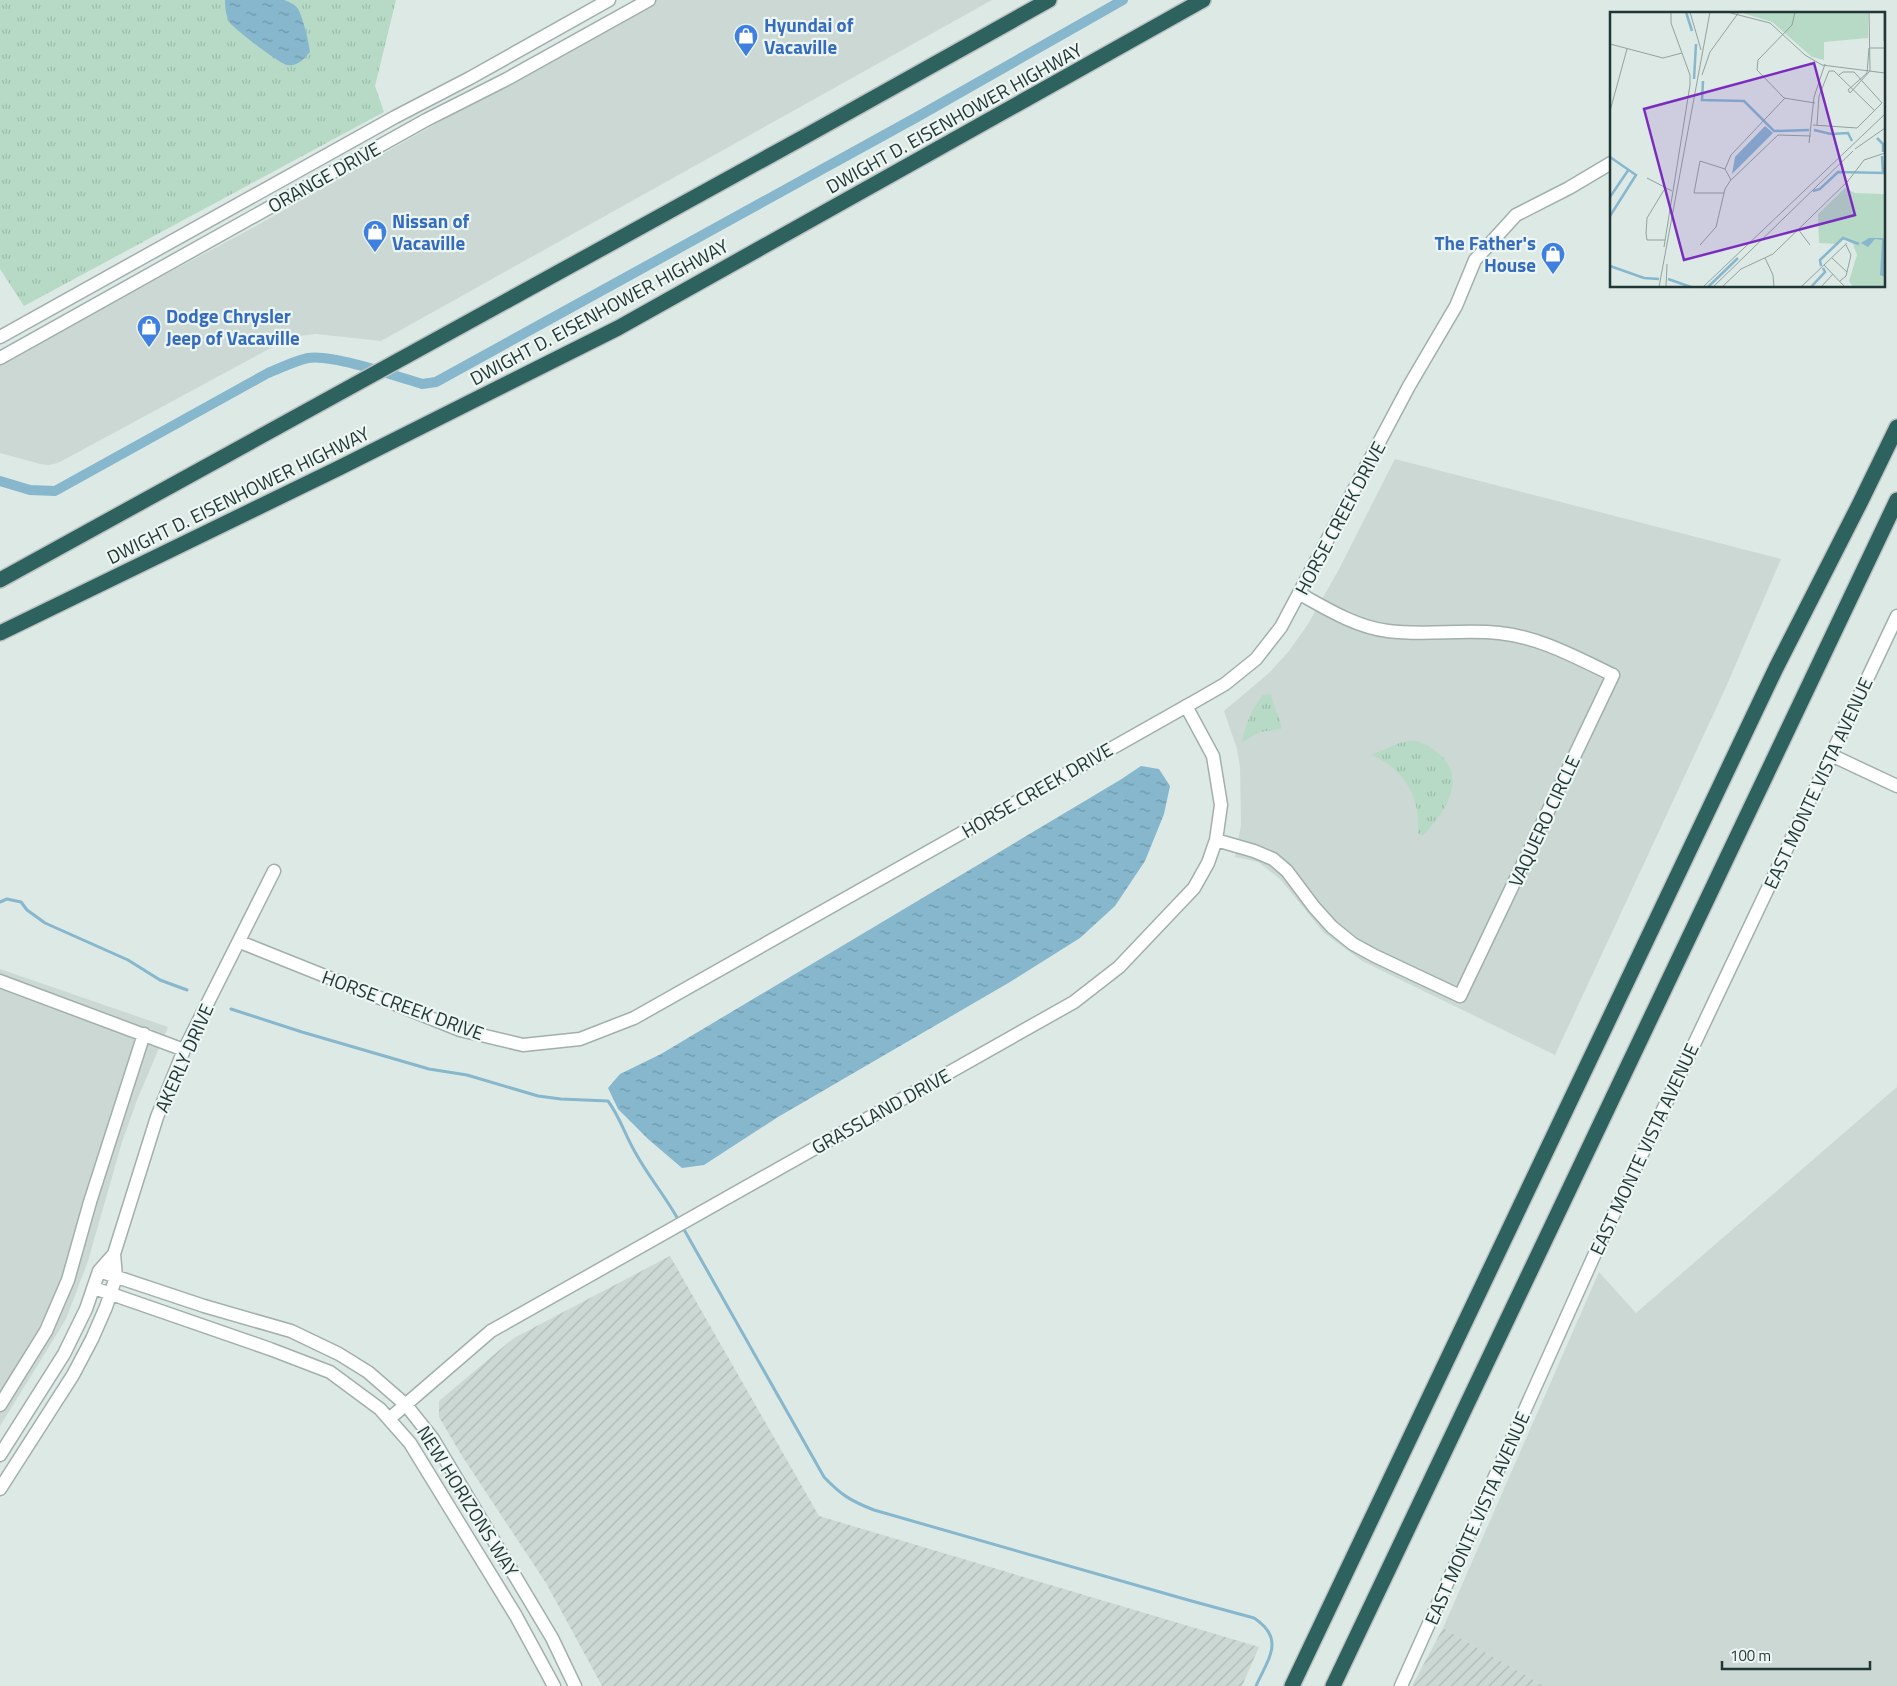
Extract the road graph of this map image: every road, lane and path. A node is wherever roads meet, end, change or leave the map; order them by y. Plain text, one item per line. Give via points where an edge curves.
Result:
1 (610, 0) edge
2 (649, 0) edge
3 (1049, 0) edge
4 (1203, 0) edge
5 (629, 5) edge
6 (1610, 164) edge
7 (15, 328) junction
8 (0, 337) edge
9 (23, 345) junction
10 (0, 358) edge
11 (1897, 427) edge
12 (1897, 500) edge
13 (0, 580) edge
14 (1300, 594) junction
15 (1897, 616) edge
16 (0, 633) edge
17 (1186, 706) junction
18 (1831, 755) junction
19 (1897, 786) edge
20 (1216, 840) junction
21 (274, 871) dead end
22 (240, 942) junction
23 (0, 981) edge
24 (144, 1034) junction
25 (184, 1050) junction
26 (114, 1254) junction
27 (99, 1271) junction
28 (116, 1277) junction
29 (94, 1288) junction
30 (110, 1294) junction
31 (0, 1405) edge
32 (406, 1405) junction
33 (389, 1419) junction
34 (0, 1455) edge
35 (0, 1489) edge
36 (554, 1686) edge
37 (575, 1686) edge
38 (1292, 1686) edge
39 (1333, 1686) edge
40 (1401, 1686) edge

1 - 7 street, ORANGE DRIVE
2 - 5 street, ORANGE DRIVE
3 - 13 highway, DWIGHT D. EISENHOWER HIGHWAY
4 - 16 highway, DWIGHT D. EISENHOWER HIGHWAY via 618,328
5 - 9 street, ORANGE DRIVE via 507,79 419,124
6 - 14 street, HORSE CREEK DRIVE via 1516,214 1475,260 1456,306 1409,386
7 - 8 street, ORANGE DRIVE
7 - 9 street
9 - 10 street, ORANGE DRIVE
11 - 38 highway via 1776,668
12 - 39 highway
14 - 17 street, HORSE CREEK DRIVE via 1281,627 1256,659 1225,684
14 - 20 street, VAQUERO CIRCLE via 1342,617 1378,629 1402,633 1500,633 1559,649 1613,675 1460,996 1353,944 1332,927 1273,859
15 - 18 street, EAST MONTE VISTA AVENUE
17 - 20 street, GRASSLAND DRIVE via 1213,756 1221,805
17 - 22 street, HORSE CREEK DRIVE via 634,1018 580,1039 523,1045 460,1030
18 - 19 street
18 - 40 street, EAST MONTE VISTA AVENUE via 1597,1249
20 - 32 street, GRASSLAND DRIVE via 1194,888 1119,967 1074,1002 491,1331
21 - 22 street, AKERLY DRIVE
22 - 25 street, AKERLY DRIVE
23 - 24 street
24 - 25 street
24 - 31 street via 68,1280 46,1331
25 - 26 street, AKERLY DRIVE via 157,1117
26 - 27 street, AKERLY DRIVE
26 - 28 street, AKERLY DRIVE
27 - 28 street, NEW HORIZONS WAY
27 - 29 street, AKERLY DRIVE
28 - 30 street, AKERLY DRIVE
28 - 32 street, NEW HORIZONS WAY via 291,1331 368,1372
29 - 30 street, NEW HORIZONS WAY
29 - 34 street, AKERLY DRIVE via 64,1354
30 - 33 street, NEW HORIZONS WAY via 330,1372
30 - 35 street, AKERLY DRIVE via 73,1375
32 - 33 street, GRASSLAND DRIVE
32 - 37 street, NEW HORIZONS WAY via 438,1447 552,1638
33 - 36 street, NEW HORIZONS WAY via 410,1443 450,1507

